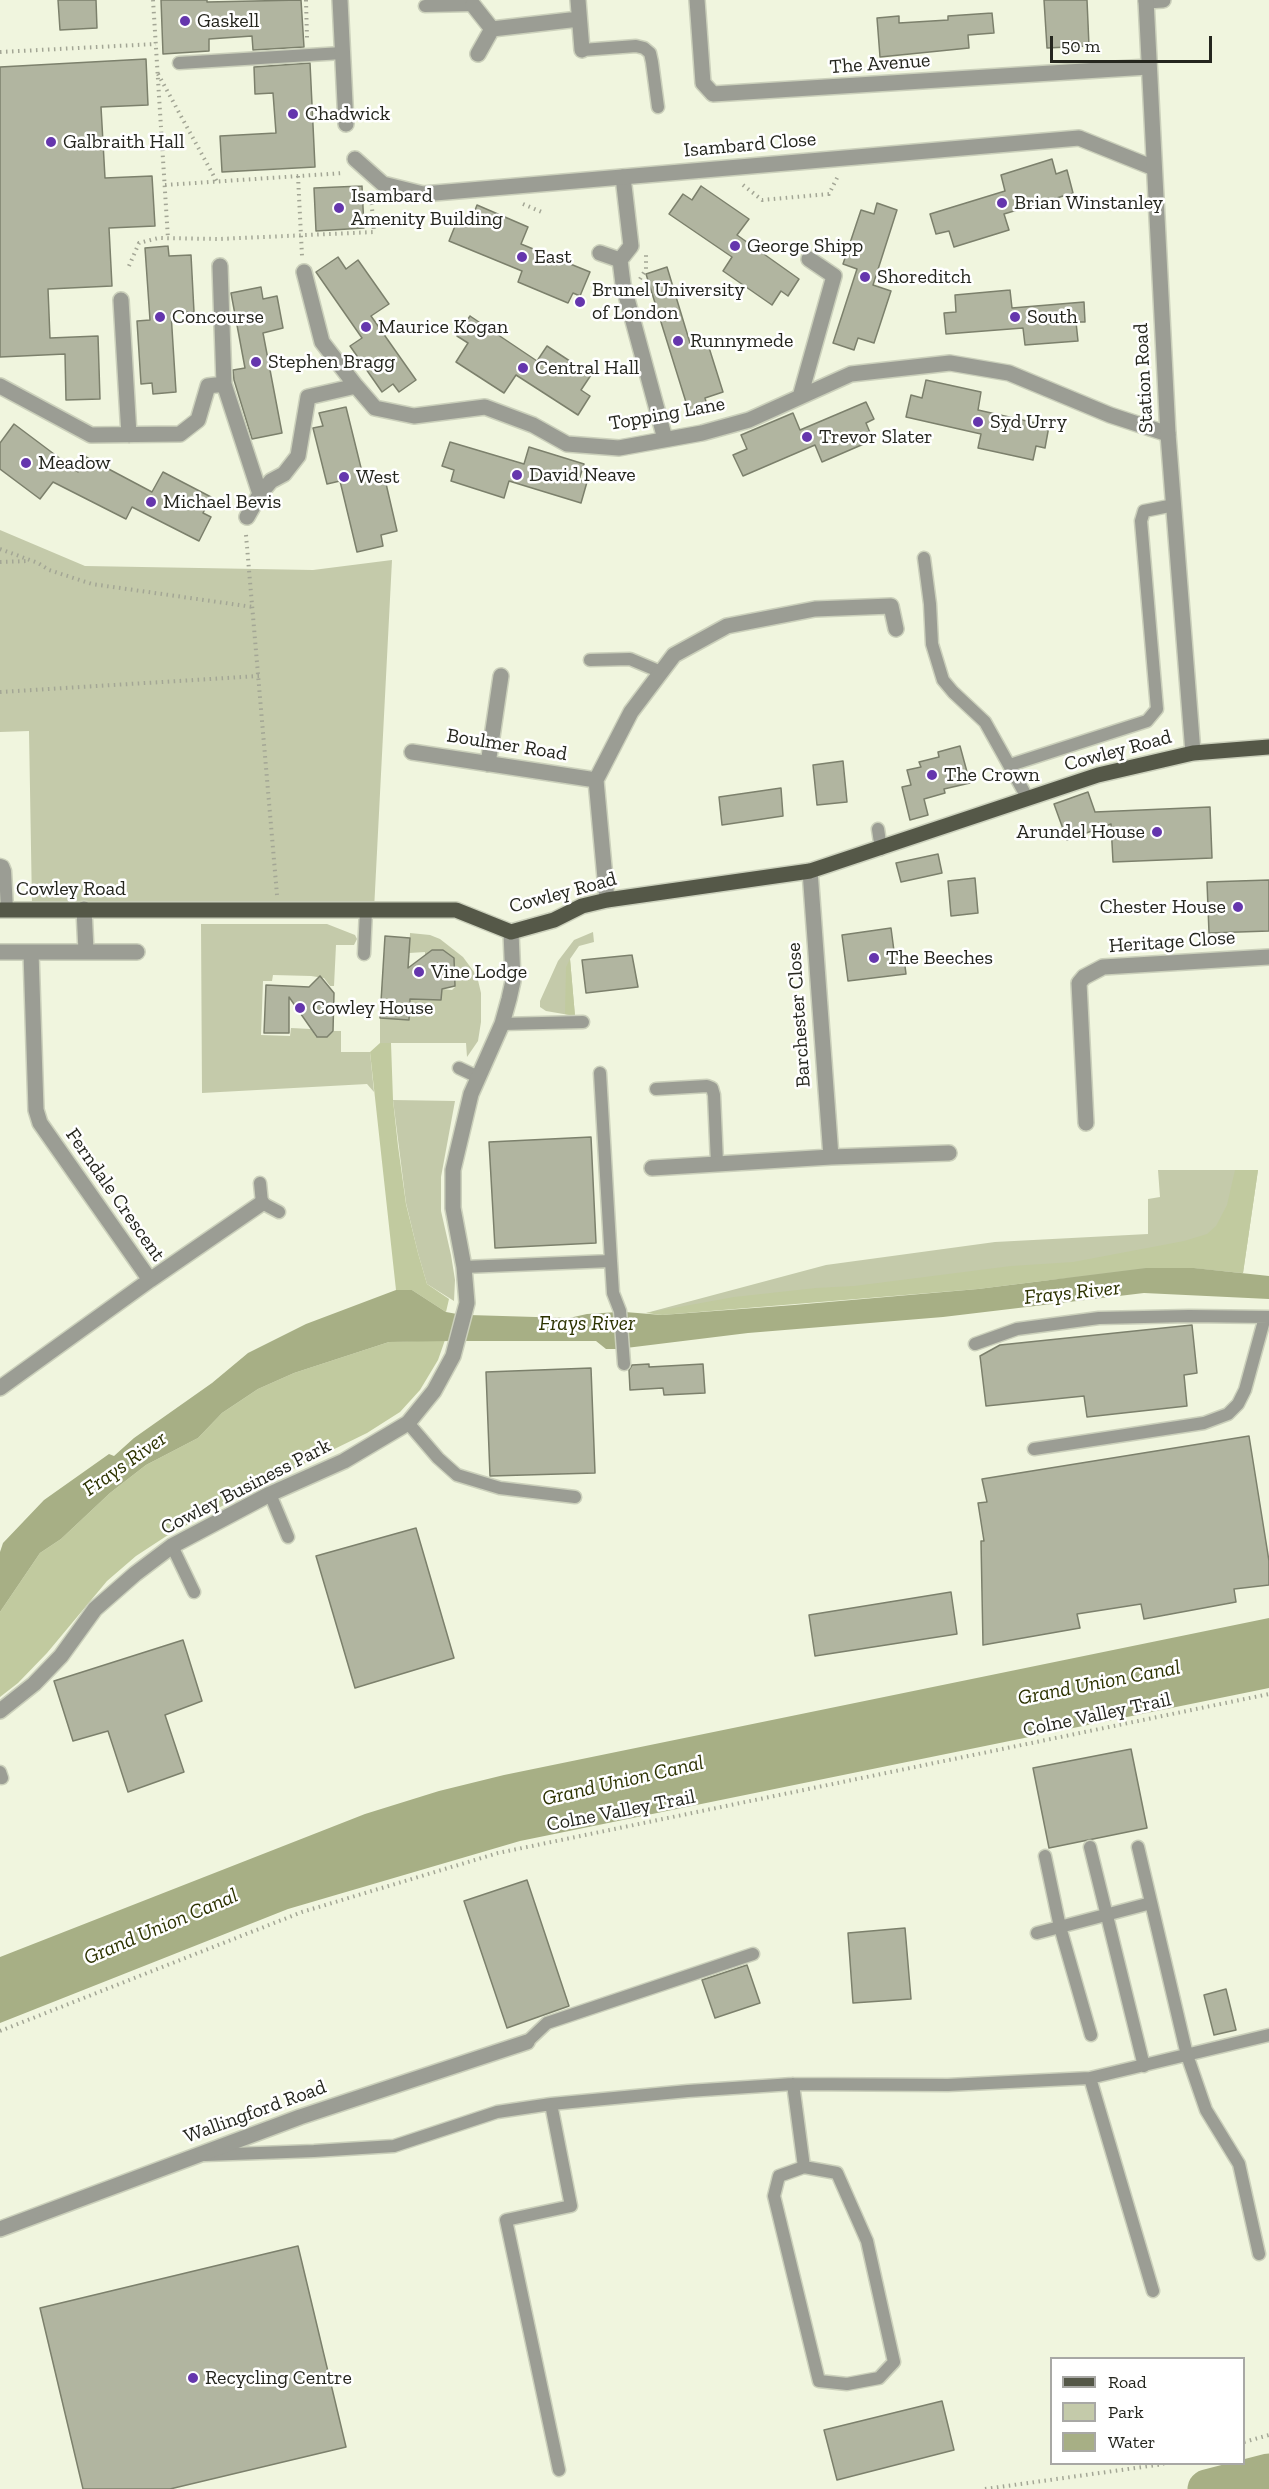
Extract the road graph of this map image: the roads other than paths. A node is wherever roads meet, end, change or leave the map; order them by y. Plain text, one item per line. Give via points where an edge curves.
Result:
1 (340, 0) edge
2 (578, 0) edge
3 (697, 0) edge
4 (1146, 0) edge
5 (1163, 0) edge
6 (473, 4) joint
7 (425, 6) dead end
8 (579, 19) junction
9 (492, 29) junction
10 (582, 50) joint
11 (342, 53) junction
12 (478, 54) dead end
13 (178, 63) dead end
14 (1148, 67) junction
15 (658, 107) dead end
16 (346, 124) dead end
17 (353, 166) road end
18 (1154, 168) junction
19 (623, 177) junction
20 (600, 252) dead end
21 (809, 259) dead end
22 (620, 260) junction
23 (304, 264) road end
24 (220, 266) dead end
25 (121, 300) dead end
26 (224, 384) junction
27 (0, 386) edge
28 (356, 386) junction
29 (800, 397) junction
30 (1168, 434) junction
31 (129, 435) junction
32 (665, 439) junction
33 (260, 494) junction
34 (1174, 505) junction
35 (247, 517) road end
36 (924, 558) dead end
37 (896, 628) dead end
38 (590, 660) dead end
39 (661, 672) junction
40 (501, 676) dead end
41 (1269, 747) edge
42 (412, 752) dead end
43 (1193, 753) junction
44 (488, 764) junction
45 (1010, 765) junction
46 (596, 780) junction
47 (1028, 799) junction
48 (878, 829) dead end
49 (881, 849) junction
50 (0, 865) edge
51 (810, 871) junction
52 (607, 900) junction
53 (84, 909) junction
54 (3, 910) edge
55 (366, 910) junction
56 (511, 932) junction
57 (86, 951) junction
58 (0, 952) edge
59 (31, 952) junction
60 (136, 952) dead end
61 (364, 954) dead end
62 (1269, 957) edge
63 (583, 1022) dead end
64 (502, 1024) junction
65 (459, 1068) dead end
66 (600, 1073) dead end
67 (478, 1077) junction
68 (656, 1089) dead end
69 (1086, 1123) dead end
70 (949, 1153) dead end
71 (831, 1157) junction
72 (717, 1163) junction
73 (652, 1168) dead end
74 (260, 1183) dead end
75 (262, 1203) junction
76 (279, 1212) dead end
77 (611, 1261) junction
78 (464, 1267) junction
79 (150, 1280) junction
80 (1267, 1317) edge
81 (975, 1344) dead end
82 (624, 1364) dead end
83 (0, 1388) edge
84 (408, 1423) junction
85 (1034, 1449) dead end
86 (270, 1494) junction
87 (575, 1497) dead end
88 (288, 1537) dead end
89 (172, 1546) junction
90 (194, 1592) dead end
91 (0, 1711) edge
92 (1090, 1847) dead end
93 (1138, 1847) dead end
94 (1045, 1856) dead end
95 (1151, 1903) junction
96 (1108, 1914) junction
97 (1060, 1927) junction
98 (1037, 1933) dead end
99 (753, 1954) dead end
100 (1091, 2035) dead end
101 (1269, 2035) edge
102 (526, 2042) joint
103 (1187, 2055) junction
104 (1144, 2066) junction
105 (1089, 2078) junction
106 (793, 2084) junction
107 (551, 2104) junction
108 (198, 2155) junction
109 (804, 2167) junction
110 (0, 2229) edge
111 (1259, 2254) dead end
112 (1153, 2291) dead end
113 (559, 2470) dead end

1 - 11 street
2 - 8 street
3 - 14 street, The Avenue via 703,83 713,94
4 - 5 street
4 - 14 street, Station Road
6 - 7 lane
6 - 9 street
8 - 9 street
8 - 10 street
9 - 12 street
10 - 15 lane via 644,48 650,53
11 - 13 lane
11 - 16 street
14 - 18 street, Station Road
17 - 19 street, Isambard Close via 383,184 423,194
18 - 19 street, Isambard Close via 1079,138
18 - 30 street, Station Road
19 - 22 street via 631,246
20 - 22 street
21 - 29 street via 834,276
22 - 32 street via 622,284
23 - 28 street, Topping Lane via 322,342
24 - 26 street
25 - 31 street
26 - 31 street via 208,386 198,420 180,434
26 - 33 street
27 - 31 street via 91,435
28 - 32 street, Topping Lane via 375,408 414,416 485,407 567,444 619,448
28 - 33 street via 308,397 298,456
29 - 30 street, Topping Lane via 851,374 950,363 1009,373 1110,415
29 - 32 street, Topping Lane via 748,420
30 - 34 street, Station Road
33 - 35 street
34 - 43 street, Station Road
34 - 45 lane via 1144,511 1140,521 1156,709 1147,721
36 - 45 lane via 932,644 943,680 985,722
37 - 39 street via 891,606 815,609 727,626 674,655
38 - 39 lane via 630,659
39 - 46 street via 631,712
40 - 44 street
41 - 43 main road, Cowley Road
42 - 44 street, Boulmer Road
43 - 47 main road, Cowley Road via 1098,775
44 - 46 street, Boulmer Road
45 - 47 lane
46 - 52 street
47 - 49 main road, Cowley Road
48 - 49 lane
49 - 51 main road, Cowley Road
50 - 54 lane via 5,872
51 - 52 main road, Cowley Road
51 - 71 street, Barchester Close
52 - 56 main road, Cowley Road
53 - 54 main road, Cowley Road
53 - 55 main road, Cowley Road
53 - 57 street
55 - 56 main road, Cowley Road via 456,910
55 - 61 lane
56 - 64 street via 513,981
57 - 59 street
57 - 60 street
58 - 59 street
59 - 79 street, Ferndale Crescent via 39,1123
62 - 69 street, Heritage Close via 1103,967 1084,977 1079,983
63 - 64 lane
64 - 67 street
65 - 67 lane
66 - 77 lane
67 - 78 street via 453,1170 453,1208
68 - 72 lane via 712,1088
70 - 71 street
71 - 72 street
72 - 73 street
74 - 75 lane
75 - 76 lane
75 - 79 street
77 - 78 lane
77 - 82 lane
78 - 84 street, Cowley Business Park via 467,1303 455,1350 434,1391
79 - 83 street, Ferndale Crescent
80 - 81 lane via 1100,1318 1017,1329
80 - 85 lane via 1245,1390 1228,1414 1204,1423
84 - 86 street, Cowley Business Park via 344,1461
84 - 87 lane via 457,1474 500,1488
86 - 88 lane
86 - 89 street, Cowley Business Park
89 - 90 lane
89 - 91 street, Cowley Business Park via 95,1609 61,1656
92 - 96 lane
93 - 95 lane
94 - 97 lane
95 - 96 lane
95 - 103 lane
96 - 97 lane
96 - 104 lane
97 - 98 lane
97 - 100 lane
99 - 102 lane via 547,2023
101 - 103 lane
102 - 108 street, Wallingford Road
103 - 104 lane
103 - 111 lane via 1206,2110 1239,2164
104 - 105 lane
105 - 106 lane via 948,2085
105 - 112 lane
106 - 107 lane
106 - 109 lane
107 - 108 lane via 497,2112 394,2146
107 - 113 lane via 571,2206 506,2220
108 - 110 street, Wallingford Road
109 - 109 lane via 837,2173 867,2241 894,2362 879,2378 847,2384 819,2381 774,2196 779,2176

